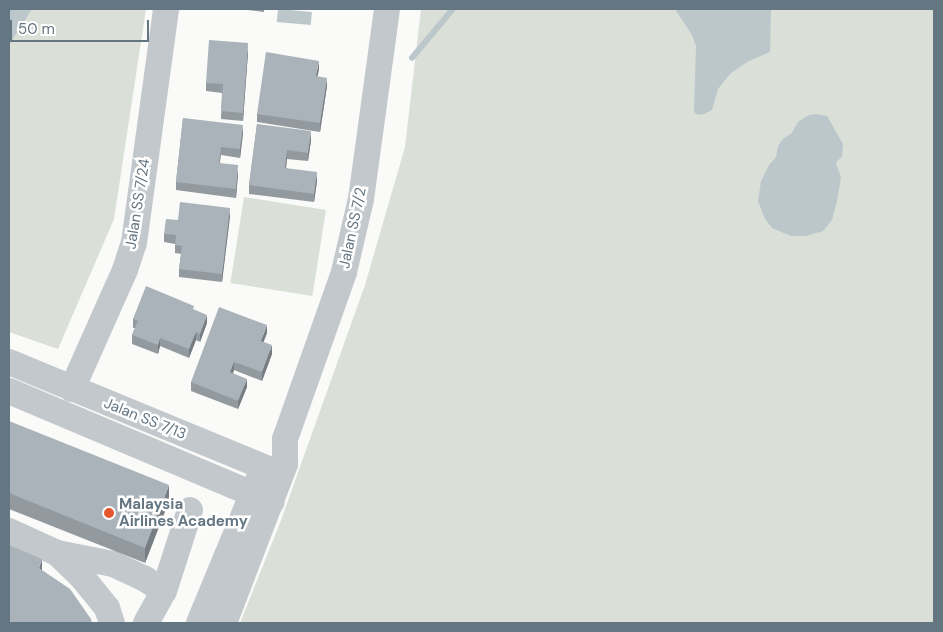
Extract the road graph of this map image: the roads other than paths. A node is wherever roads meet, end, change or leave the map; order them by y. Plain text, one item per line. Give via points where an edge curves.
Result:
1 (166, 9) edge
2 (387, 9) edge
3 (9, 362) edge
4 (72, 389) junction
5 (9, 391) edge
6 (273, 471) junction
7 (262, 499) junction
8 (190, 510) dead end
9 (9, 531) edge
10 (57, 553) junction
11 (164, 591) junction
12 (112, 623) edge
13 (146, 623) edge
14 (200, 623) edge
15 (224, 623) edge

1 - 4 street, Jalan SS 7/24 via 134,243
2 - 6 street, Jalan SS 7/2 via 361,199 344,272 285,439 268,455
3 - 4 street, Jalan SS 7/13
4 - 6 street, Jalan SS 7/13
5 - 7 street, Jalan SS 7/13
6 - 7 street, Jalan SS 7/2
7 - 14 street, Jalan SS 7/2
7 - 15 street, Jalan SS 7/2
8 - 11 street
9 - 10 street
10 - 11 street via 112,564
10 - 12 street via 107,608
11 - 13 street

